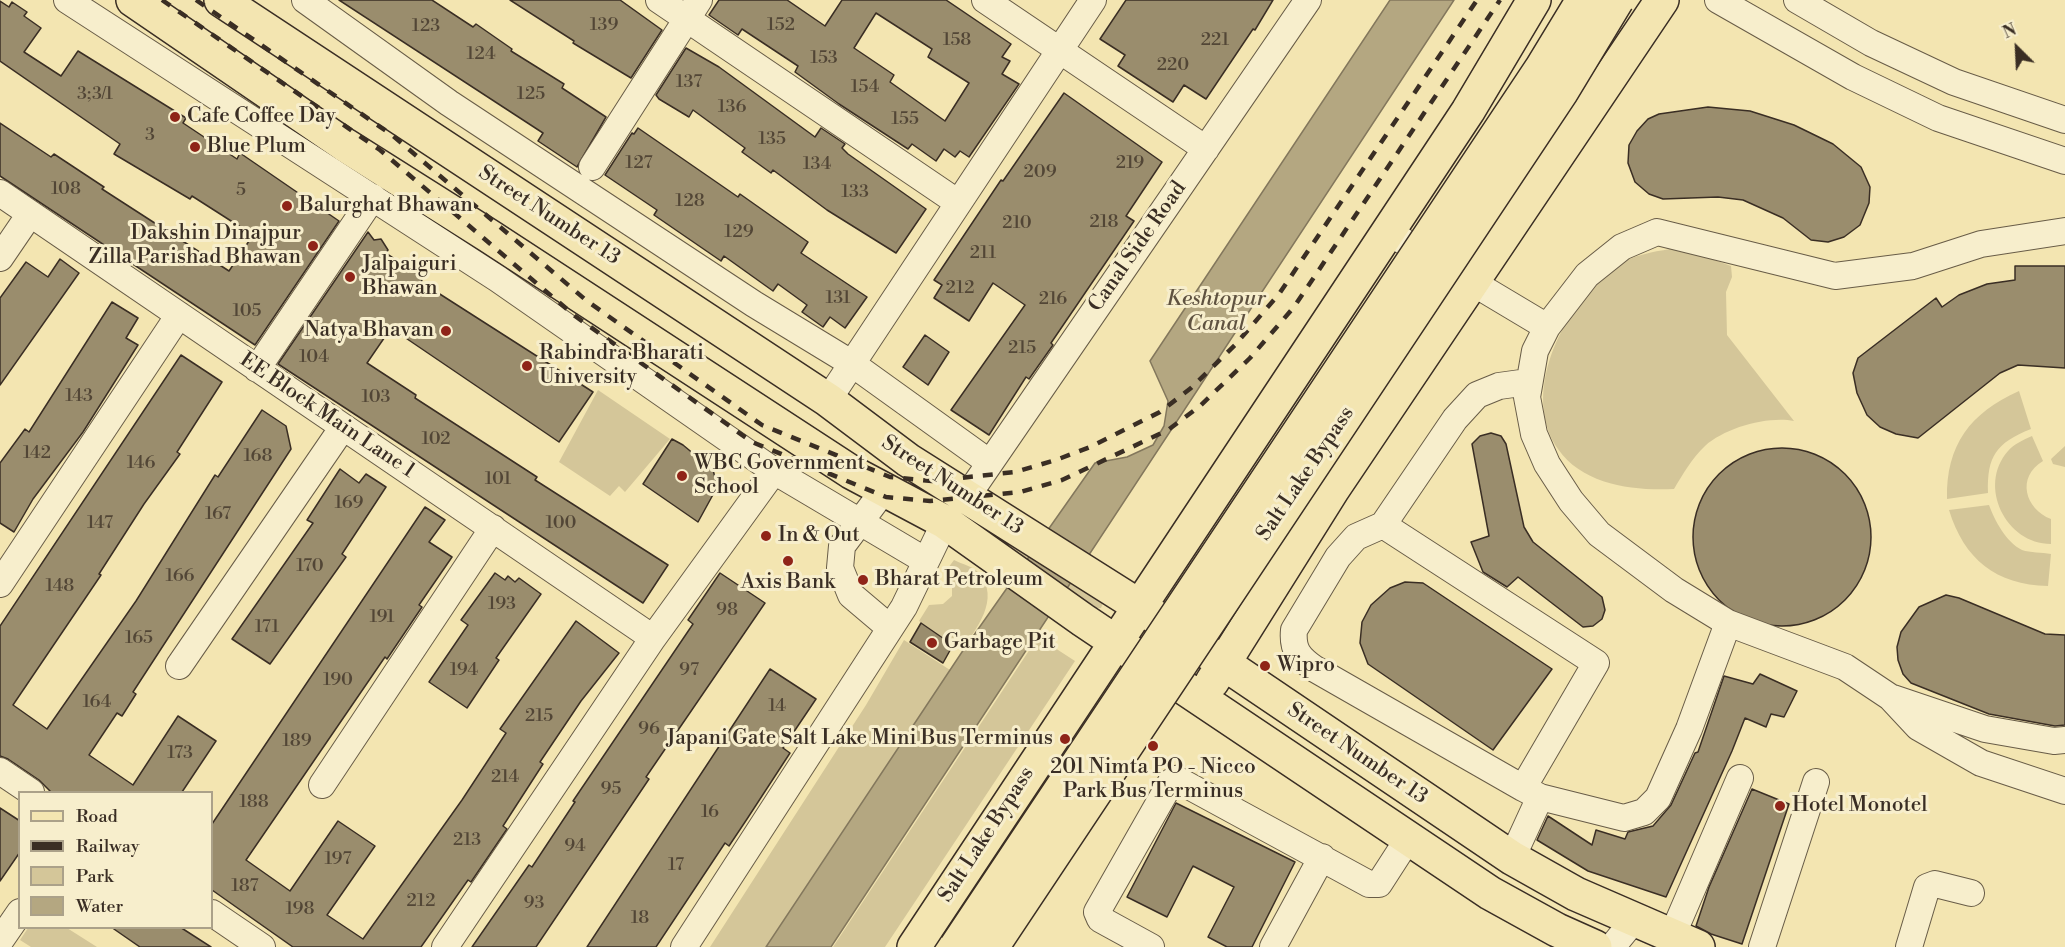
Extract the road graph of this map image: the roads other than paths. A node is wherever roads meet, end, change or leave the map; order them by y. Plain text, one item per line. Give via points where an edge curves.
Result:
1 (67, 0) edge
2 (133, 0) edge
3 (221, 0) edge
4 (305, 0) edge
5 (659, 0) edge
6 (985, 0) edge
7 (1093, 0) edge
8 (1308, 0) edge
9 (1534, 0) edge
10 (1583, 0) edge
11 (1617, 0) edge
12 (1662, 0) edge
13 (1718, 0) edge
14 (1797, 0) edge
15 (693, 9) edge
16 (1059, 50) junction
17 (2065, 120) edge
18 (311, 139) junction
19 (1206, 148) junction
20 (446, 149) junction
21 (2065, 161) edge
22 (592, 167) dead end
23 (419, 192) junction
24 (0, 193) edge
25 (373, 197) junction
26 (957, 202) junction
27 (30, 214) junction
28 (2065, 231) edge
29 (1388, 232) junction
30 (0, 258) edge
31 (1473, 282) junction
32 (179, 315) junction
33 (1547, 327) junction
34 (851, 363) junction
35 (257, 369) junction
36 (1528, 382) junction
37 (828, 400) junction
38 (343, 427) junction
39 (990, 463) junction
40 (774, 471) junction
41 (884, 490) junction
42 (968, 495) junction
43 (861, 523) junction
44 (1383, 525) junction
45 (950, 526) junction
46 (493, 528) junction
47 (8, 555) edge
48 (926, 561) junction
49 (0, 584) edge
50 (1139, 606) junction
51 (1728, 623) junction
52 (890, 628) junction
53 (654, 638) junction
54 (1115, 641) junction
55 (1224, 664) junction
56 (180, 666) dead end
57 (1890, 697) junction
58 (1201, 699) junction
59 (2065, 740) edge
60 (0, 771) edge
61 (1740, 778) dead end
62 (1816, 782) dead end
63 (322, 785) dead end
64 (30, 791) edge
65 (2065, 791) edge
66 (1531, 793) junction
67 (1408, 838) junction
68 (1322, 856) junction
69 (1512, 858) junction
70 (1971, 892) dead end
71 (213, 914) edge
72 (18, 915) edge
73 (1635, 920) junction
74 (0, 941) edge
75 (1685, 941) edge
76 (262, 947) edge
77 (445, 947) edge
78 (684, 947) edge
79 (914, 947) edge
80 (956, 947) edge
81 (992, 947) edge
82 (1151, 947) edge
83 (1272, 947) edge
84 (1594, 947) edge
85 (1612, 947) edge
86 (1762, 947) edge
87 (1909, 947) edge

1 - 18 street
2 - 18 main road, Street Number 13
3 - 20 main road, Street Number 13
4 - 34 street via 459,110 754,304
5 - 15 street
6 - 16 street
7 - 16 street
8 - 19 street, Canal Side Road
9 - 29 main road, Salt Lake Bypass via 1468,111
10 - 80 main road, bridge via 1541,69
11 - 81 main road, Salt Lake Bypass, bridge via 1562,91
12 - 31 main road
13 - 21 street via 1853,77 1938,118
14 - 17 street via 1871,43 1954,82
15 - 22 street
15 - 26 street
16 - 19 street
16 - 26 street
18 - 23 main road, Street Number 13
18 - 25 street
19 - 39 street, Canal Side Road
20 - 23 main road
20 - 37 main road, Street Number 13
23 - 41 main road, Street Number 13 via 850,472
24 - 27 street, EE Block Main Lane 1
25 - 35 street
25 - 40 street
26 - 34 street
27 - 30 street
27 - 32 street, EE Block Main Lane 1
28 - 33 street via 1981,244 1913,266 1835,276 1657,232 1622,247 1587,275
29 - 31 street
29 - 50 main road, Salt Lake Bypass
31 - 33 street
31 - 55 main road via 1333,489
32 - 35 street, EE Block Main Lane 1
32 - 47 street
33 - 36 street via 1535,351
34 - 37 street
34 - 39 street
35 - 38 street, EE Block Main Lane 1
36 - 44 street via 1499,386 1477,395 1455,419
36 - 51 street via 1534,434 1547,465 1599,534 1674,590
37 - 42 main road, Street Number 13 via 908,460
38 - 46 street, EE Block Main Lane 1
38 - 56 street
39 - 42 street, Canal Side Road
40 - 43 street
40 - 53 street
41 - 43 street
41 - 45 main road, Street Number 13
42 - 50 main road, Street Number 13
43 - 48 street
43 - 52 street via 842,546 840,568 851,595
44 - 66 street via 1596,663
44 - 66 street via 1356,537 1338,557 1294,630 1293,643 1299,658
45 - 48 street
45 - 54 main road, Street Number 13
46 - 53 street, EE Block Main Lane 1
46 - 63 street
47 - 49 street
48 - 52 street
50 - 54 main road, Salt Lake Bypass
50 - 55 main road, Street Number 13
51 - 57 street via 1845,667
51 - 66 street via 1689,729 1658,798 1644,812 1624,818
52 - 78 street
53 - 77 street
54 - 58 main road, Street Number 13
54 - 79 main road, Salt Lake Bypass
55 - 58 main road
55 - 69 main road, Street Number 13
57 - 59 street via 1985,729
57 - 65 street via 1918,727 1981,763
58 - 67 main road, Street Number 13
60 - 64 street
61 - 75 street
62 - 86 street
66 - 69 street
67 - 68 street via 1375,885
67 - 84 main road, Street Number 13 via 1490,893
68 - 82 street via 1176,779 1097,912 1100,919
68 - 83 street
69 - 73 main road, Street Number 13 via 1576,894
70 - 87 street via 1935,884 1927,887
71 - 76 street
72 - 74 street
73 - 75 main road, Street Number 13
73 - 85 street

